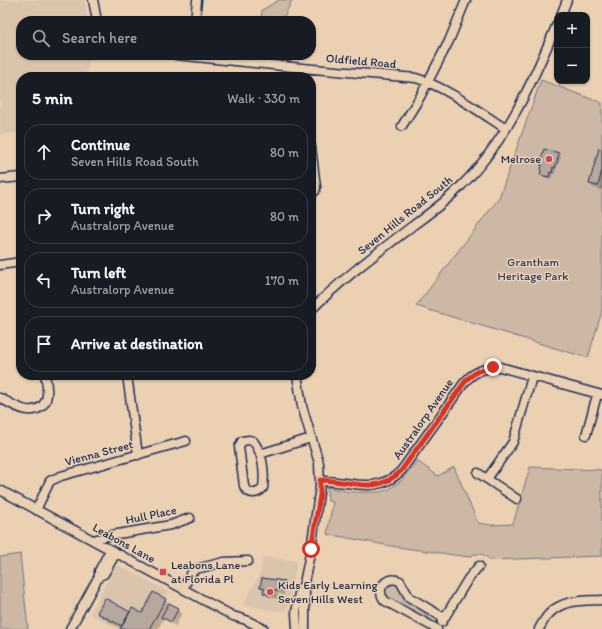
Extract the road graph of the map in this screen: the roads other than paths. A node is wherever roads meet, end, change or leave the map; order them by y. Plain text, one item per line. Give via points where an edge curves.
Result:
1 (94, 0) edge
2 (197, 0) edge
3 (466, 0) edge
4 (567, 0) edge
5 (562, 12) edge
6 (97, 16) edge
7 (195, 16) edge
8 (554, 31) edge
9 (229, 60) edge
10 (302, 68) junction
11 (302, 72) edge
12 (428, 82) junction
13 (402, 126) dead end
14 (506, 129) junction
15 (16, 177) edge
16 (0, 179) edge
17 (16, 263) edge
18 (0, 265) edge
19 (316, 305) edge
20 (532, 376) junction
21 (46, 380) edge
22 (128, 380) edge
23 (298, 380) edge
24 (600, 395) edge
25 (0, 398) edge
26 (586, 435) dead end
27 (311, 438) junction
28 (186, 441) dead end
29 (260, 454) junction
30 (138, 455) junction
31 (478, 473) dead end
32 (320, 476) junction
33 (487, 479) junction
34 (0, 490) edge
35 (517, 499) dead end
36 (36, 510) junction
37 (190, 518) dead end
38 (93, 540) junction
39 (113, 552) junction
40 (248, 561) dead end
41 (479, 566) dead end
42 (304, 583) junction
43 (183, 589) junction
44 (602, 600) edge
45 (237, 618) junction
46 (444, 618) junction
47 (296, 619) junction
48 (70, 629) edge
49 (252, 629) edge
50 (264, 629) edge
51 (291, 629) edge
52 (297, 629) edge
53 (305, 629) edge
54 (438, 629) edge
55 (539, 629) edge

1 - 6 street
2 - 7 street
3 - 12 street
4 - 5 street
8 - 14 street, Seven Hills Road South via 524,98
9 - 10 street, Oldfield Road
10 - 11 street
10 - 12 street, Oldfield Road via 416,78
12 - 13 street
12 - 14 street, Oldfield Road
14 - 19 street, Seven Hills Road South via 478,167 446,200
15 - 16 street
17 - 18 street
20 - 24 street, Australorp Avenue
20 - 32 street, Australorp Avenue via 500,367 488,368 474,374 464,383 401,471 388,482 378,485 357,484 329,480
20 - 33 street via 513,442
21 - 25 street via 47,395 37,409 24,409
22 - 30 street
23 - 27 street
24 - 26 street
27 - 29 street
27 - 32 street
28 - 30 street, Vienna Street
29 - 29 street via 252,440 240,444 244,486 250,493 263,488
30 - 36 street, Vienna Street via 50,481
31 - 33 street
32 - 42 street via 320,495
33 - 35 street
34 - 36 street, Leabons Lane
36 - 38 street, Leabons Lane
37 - 38 street, Hull Place via 171,525
38 - 39 street, Leabons Lane
39 - 43 street, Leabons Lane
39 - 48 street via 99,571 99,576
40 - 43 street via 224,562 196,569
41 - 46 street
42 - 47 street via 299,593
42 - 53 street
43 - 45 street, Leabons Lane
44 - 55 street via 562,604 549,613
45 - 49 street, Leabons Lane
45 - 50 street, Leabons Lane
46 - 54 street
46 - 54 street via 409,597 400,581 389,580 382,585 380,592 385,601
47 - 51 street
47 - 52 street

